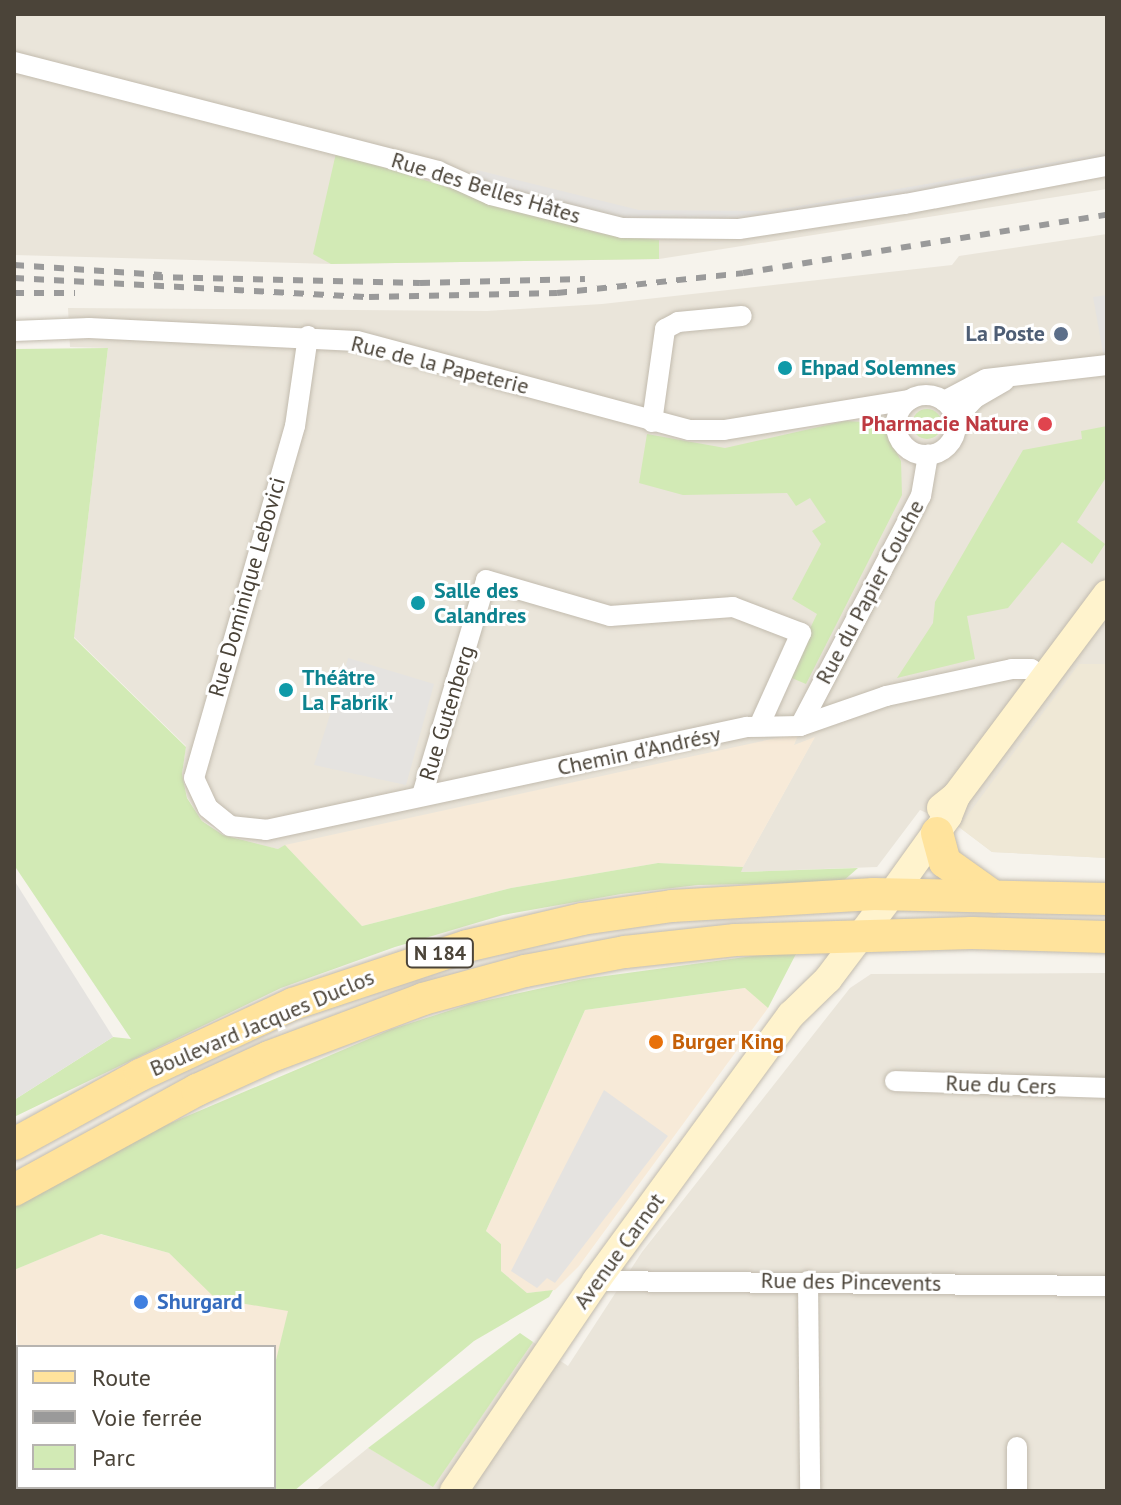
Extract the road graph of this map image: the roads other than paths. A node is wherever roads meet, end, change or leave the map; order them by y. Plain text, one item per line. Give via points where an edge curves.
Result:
1 (14, 62) edge
2 (1107, 166) edge
3 (742, 316) dead end
4 (14, 331) edge
5 (308, 336) junction
6 (1107, 365) edge
7 (1009, 379) junction
8 (910, 400) junction
9 (944, 401) junction
10 (860, 409) junction
11 (955, 419) junction
12 (652, 422) junction
13 (897, 433) junction
14 (928, 455) junction
15 (1107, 594) edge
16 (1043, 678) junction
17 (759, 726) junction
18 (800, 726) junction
19 (422, 795) junction
20 (956, 796) junction
21 (230, 826) joint
22 (937, 833) junction
23 (994, 897) junction
24 (1107, 899) edge
25 (866, 915) junction
26 (1107, 937) edge
27 (895, 1081) dead end
28 (1107, 1088) edge
29 (23, 1135) edge
30 (14, 1190) edge
31 (596, 1281) junction
32 (808, 1281) junction
33 (1107, 1286) edge
34 (1017, 1447) dead end
35 (810, 1489) dead end
36 (454, 1491) edge
37 (1017, 1491) edge

1 - 2 street, Rue des Belles Hâtes via 438,171 491,195 622,228 739,229
3 - 12 street via 678,322 665,329
4 - 5 street, Rue de la Papeterie via 89,328
5 - 12 street, Rue de la Papeterie via 383,346
5 - 21 street, Rue Dominique Lebovici via 295,426 194,778 208,808
6 - 7 street
7 - 9 street via 971,383
7 - 11 street via 975,398
8 - 9 street via 928,395
8 - 10 street, Rue de la Papeterie
8 - 13 street via 898,414
9 - 11 street
10 - 12 street, Rue de la Papeterie via 709,431
10 - 13 street
11 - 14 street via 953,439
13 - 14 street via 908,449
14 - 18 street, Rue du Papier Couche via 921,496
15 - 16 main road
16 - 18 street, Chemin d'Andrésy via 1024,668 996,672 886,696
16 - 20 main road
17 - 18 street, Chemin d'Andrésy
17 - 19 street, Chemin d'Andrésy
17 - 19 street, Rue Gutenberg via 801,633 733,607 610,616 486,580
19 - 21 street, Chemin d'Andrésy via 266,830
20 - 22 main road
20 - 25 main road via 939,809
22 - 23 main road via 945,862
22 - 25 main road
23 - 24 main road, Boulevard Jacques Duclos / N 184
23 - 25 main road, Boulevard Jacques Duclos / N 184 via 948,899
25 - 26 main road, Boulevard Jacques Duclos / N 184
25 - 29 main road, Boulevard Jacques Duclos / N 184 via 672,906 467,946 293,1004
25 - 30 main road, Boulevard Jacques Duclos / N 184 via 788,922 757,940 625,952 525,971 423,999 197,1090
25 - 31 main road, Avenue Carnot
27 - 28 street, Rue du Cers
31 - 32 street, Rue des Pincevents
31 - 36 main road, Avenue Carnot
32 - 33 street, Rue des Pincevents
32 - 35 street
34 - 37 street

